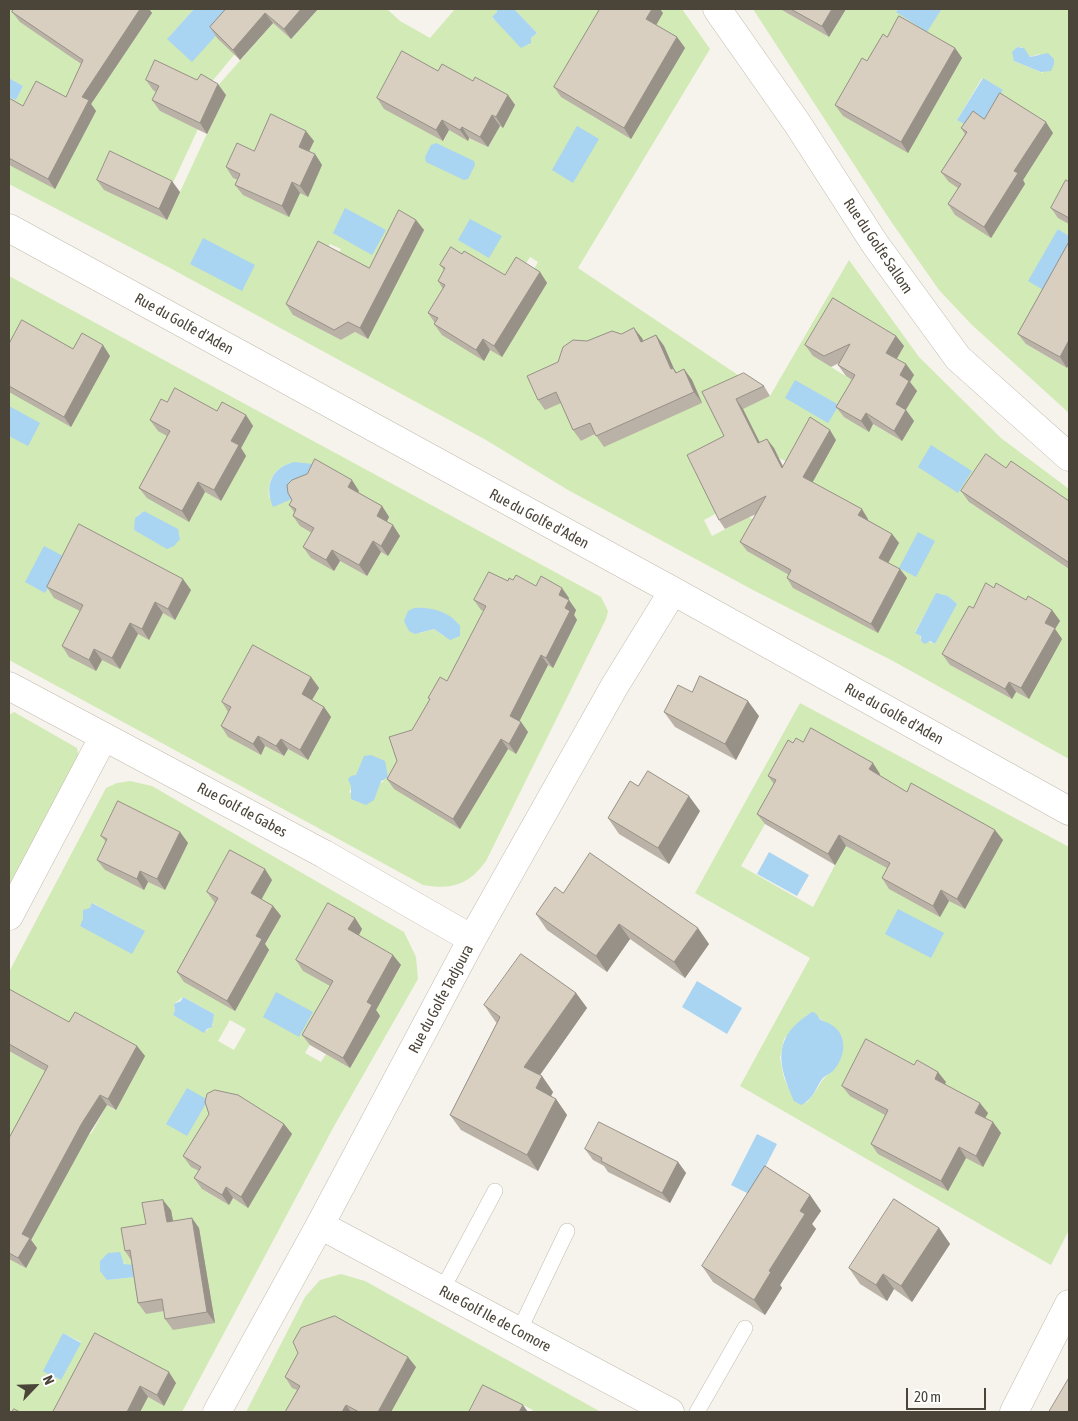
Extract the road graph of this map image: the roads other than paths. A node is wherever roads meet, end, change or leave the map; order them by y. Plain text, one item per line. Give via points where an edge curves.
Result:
1 (717, 9) edge
2 (9, 228) edge
3 (1069, 457) edge
4 (673, 591) junction
5 (9, 686) edge
6 (103, 738) junction
7 (1069, 811) edge
8 (9, 916) edge
9 (472, 939) junction
10 (495, 1191) dead end
11 (320, 1225) junction
12 (568, 1231) dead end
13 (442, 1290) junction
14 (1069, 1304) edge
15 (745, 1328) dead end
16 (518, 1331) junction
17 (217, 1412) edge
18 (670, 1412) edge
19 (697, 1412) edge
20 (1014, 1412) edge

1 - 3 street, Rue du Golfe Sallom via 797,123 875,244 958,358
2 - 4 street, Rue du Golfe d'Aden
4 - 7 street, Rue du Golfe d'Aden
4 - 9 street, Rue du Golfe Tadjoura via 610,695
5 - 6 street, Rue Golf de Gabes
6 - 8 street
6 - 9 street, Rue Golf de Gabes via 324,854
9 - 11 street, Rue du Golfe Tadjoura
10 - 13 lane
11 - 13 street, Rue Golf Ile de Comore
11 - 17 street, Rue du Golfe Tadjoura
12 - 16 lane
13 - 16 street, Rue Golf Ile de Comore
14 - 20 street
15 - 19 lane
16 - 18 street, Rue Golf Ile de Comore

